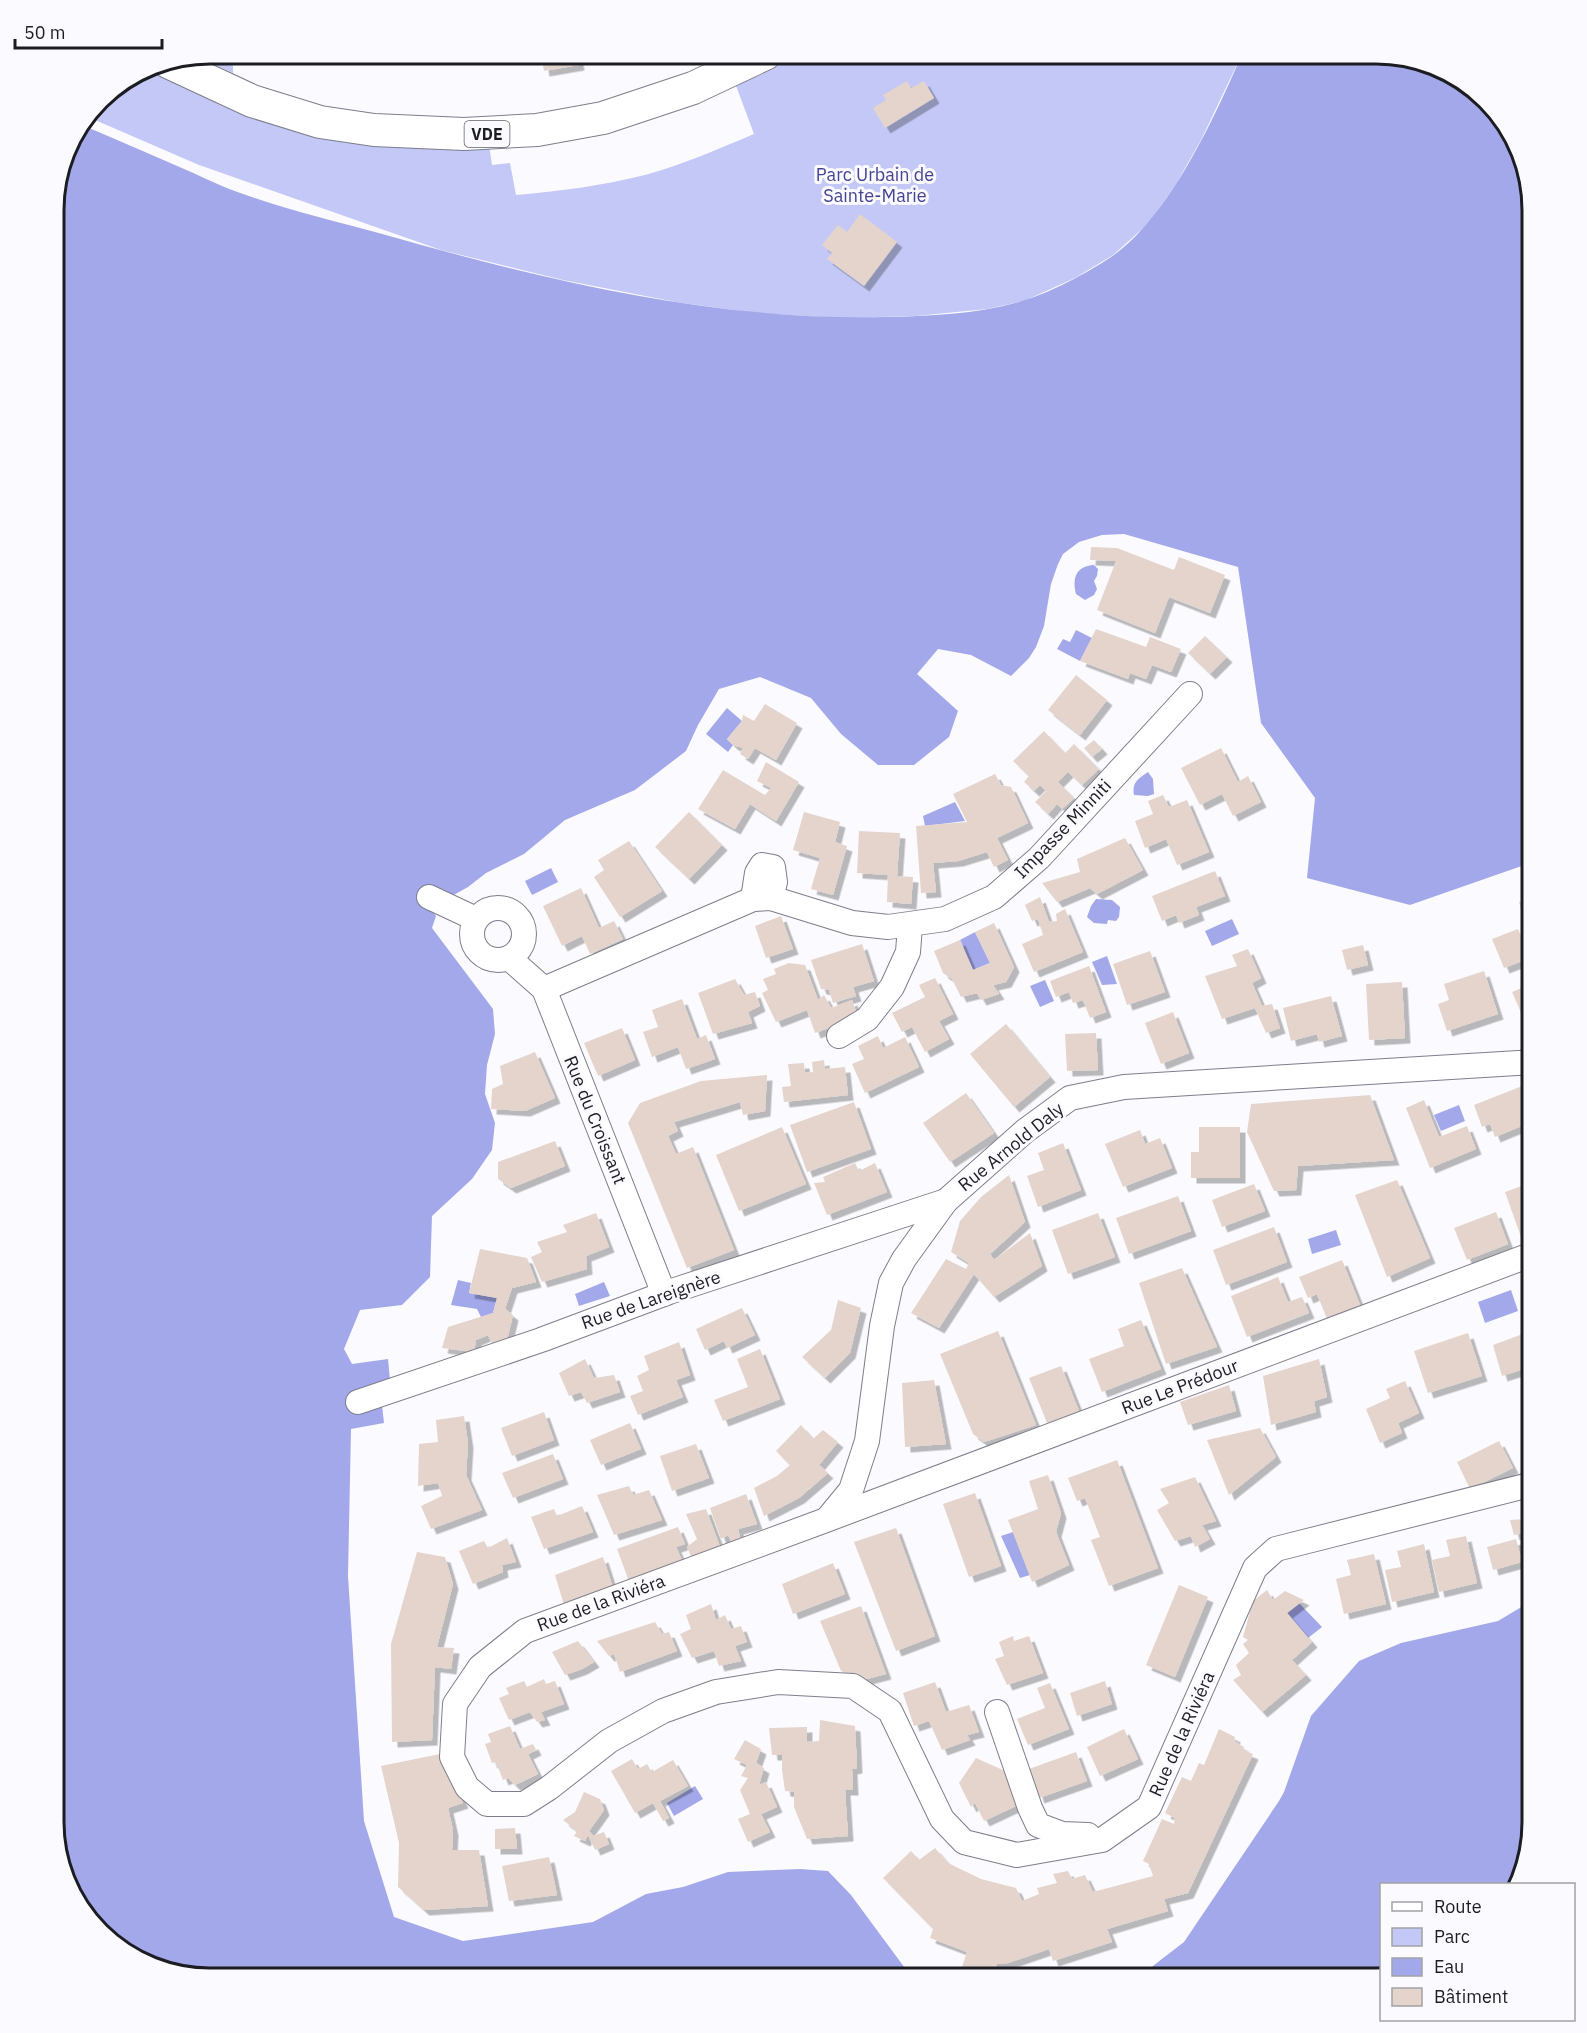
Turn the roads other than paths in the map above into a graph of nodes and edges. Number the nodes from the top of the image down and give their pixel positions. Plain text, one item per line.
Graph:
1 (717, 64) edge
2 (743, 64) edge
3 (181, 68) edge
4 (204, 78) junction
5 (537, 111) junction
6 (464, 134) junction
7 (1190, 694) dead end
8 (429, 897) dead end
9 (476, 919) junction
10 (910, 926) junction
11 (509, 958) junction
12 (544, 989) junction
13 (839, 1036) dead end
14 (1522, 1063) edge
15 (946, 1201) junction
16 (1522, 1258) edge
17 (664, 1294) junction
18 (357, 1402) dead end
19 (1522, 1487) edge
20 (826, 1520) junction
21 (997, 1712) dead end
22 (1109, 1835) junction

1 - 5 main road, VDE
2 - 6 main road, VDE
3 - 4 main road, VDE
4 - 5 main road, VDE
4 - 6 main road, VDE
5 - 6 street
7 - 10 street, Impasse Minniti
8 - 9 street
9 - 11 street
9 - 11 street
10 - 12 street, Impasse Minniti
10 - 13 street
11 - 12 street, Rue du Croissant
12 - 17 street, Rue du Croissant
14 - 15 street, Rue Arnold Daly
15 - 17 street, Rue de Lareignère
15 - 20 street, Rue Arnold Daly
16 - 20 street, Rue Le Prédour
17 - 18 street, Rue de Lareignère
19 - 22 street, Rue de la Riviéra
20 - 22 street, Rue de la Riviéra
21 - 22 street

